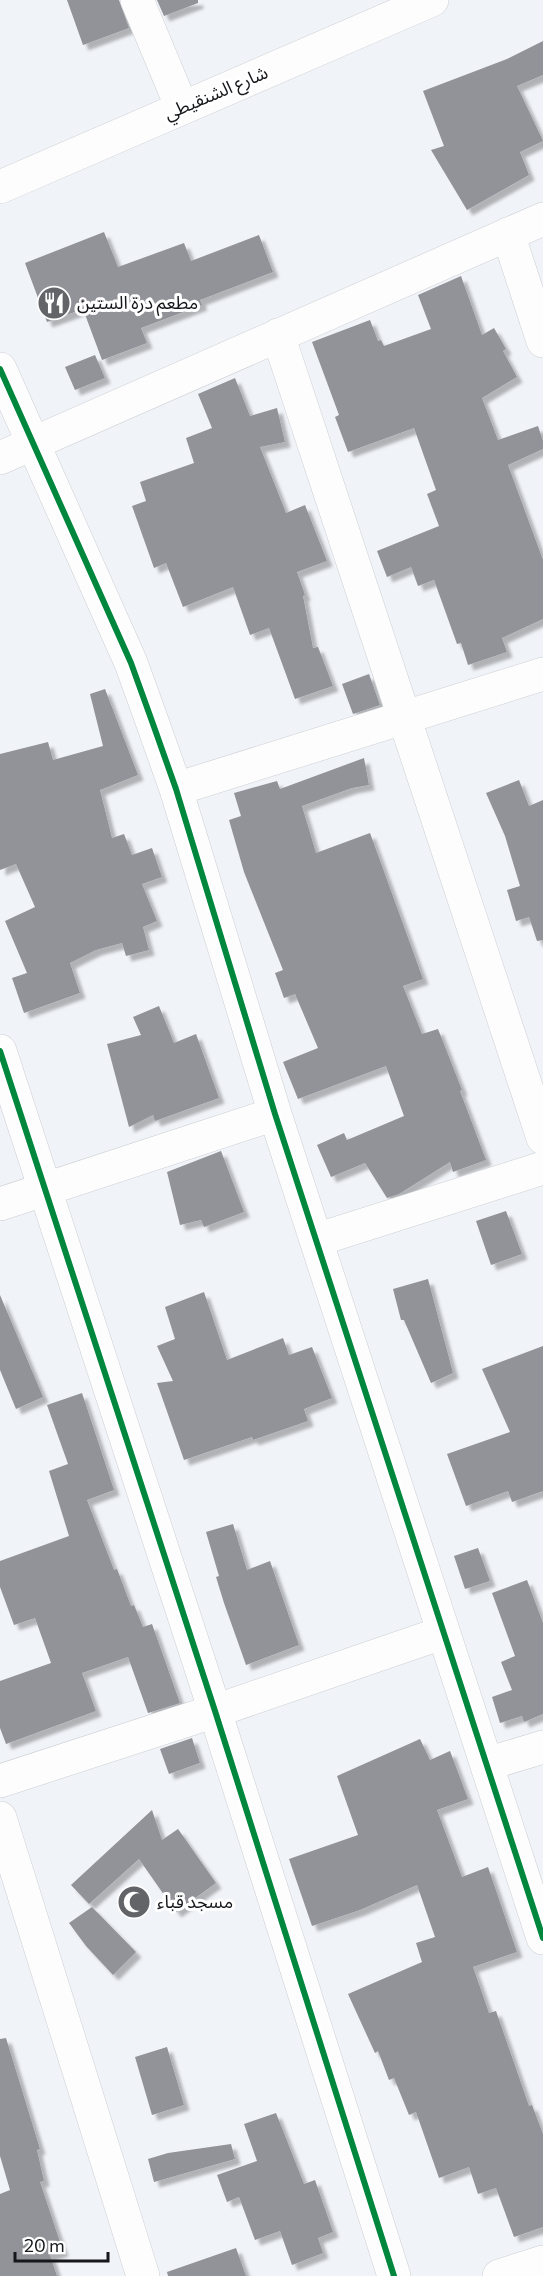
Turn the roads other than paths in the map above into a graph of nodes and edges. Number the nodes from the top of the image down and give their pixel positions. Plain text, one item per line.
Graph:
1 (138, 0) edge
2 (432, 0) edge
3 (182, 108) junction
4 (0, 187) edge
5 (543, 219) edge
6 (508, 234) junction
7 (278, 335) junction
8 (543, 341) edge
9 (0, 369) edge
10 (33, 443) junction
11 (0, 458) edge
12 (543, 674) edge
13 (403, 719) junction
14 (176, 789) junction
15 (0, 1051) edge
16 (275, 1114) junction
17 (543, 1138) edge
18 (543, 1168) edge
19 (44, 1190) junction
20 (0, 1204) edge
21 (316, 1240) junction
22 (442, 1633) junction
23 (216, 1711) junction
24 (543, 1747) edge
25 (487, 1764) junction
26 (0, 1781) edge
27 (0, 1818) edge
28 (543, 1938) edge
29 (543, 2262) edge
30 (142, 2276) edge
31 (394, 2276) edge
32 (500, 2276) edge

1 - 3 street
2 - 3 street, شارع الشنقيطي
3 - 4 street, شارع الشنقيطي
5 - 6 street
6 - 7 street
6 - 8 street
7 - 10 street
7 - 13 street
9 - 10 street
10 - 11 street
10 - 14 street
12 - 13 street
13 - 14 street
13 - 17 street
14 - 16 street
15 - 19 street
16 - 19 street
16 - 21 street
18 - 21 street
19 - 20 street
19 - 23 street
21 - 22 street
22 - 23 street
22 - 25 street
23 - 26 street
23 - 31 street
24 - 25 street
25 - 28 street
27 - 30 street
29 - 32 street

